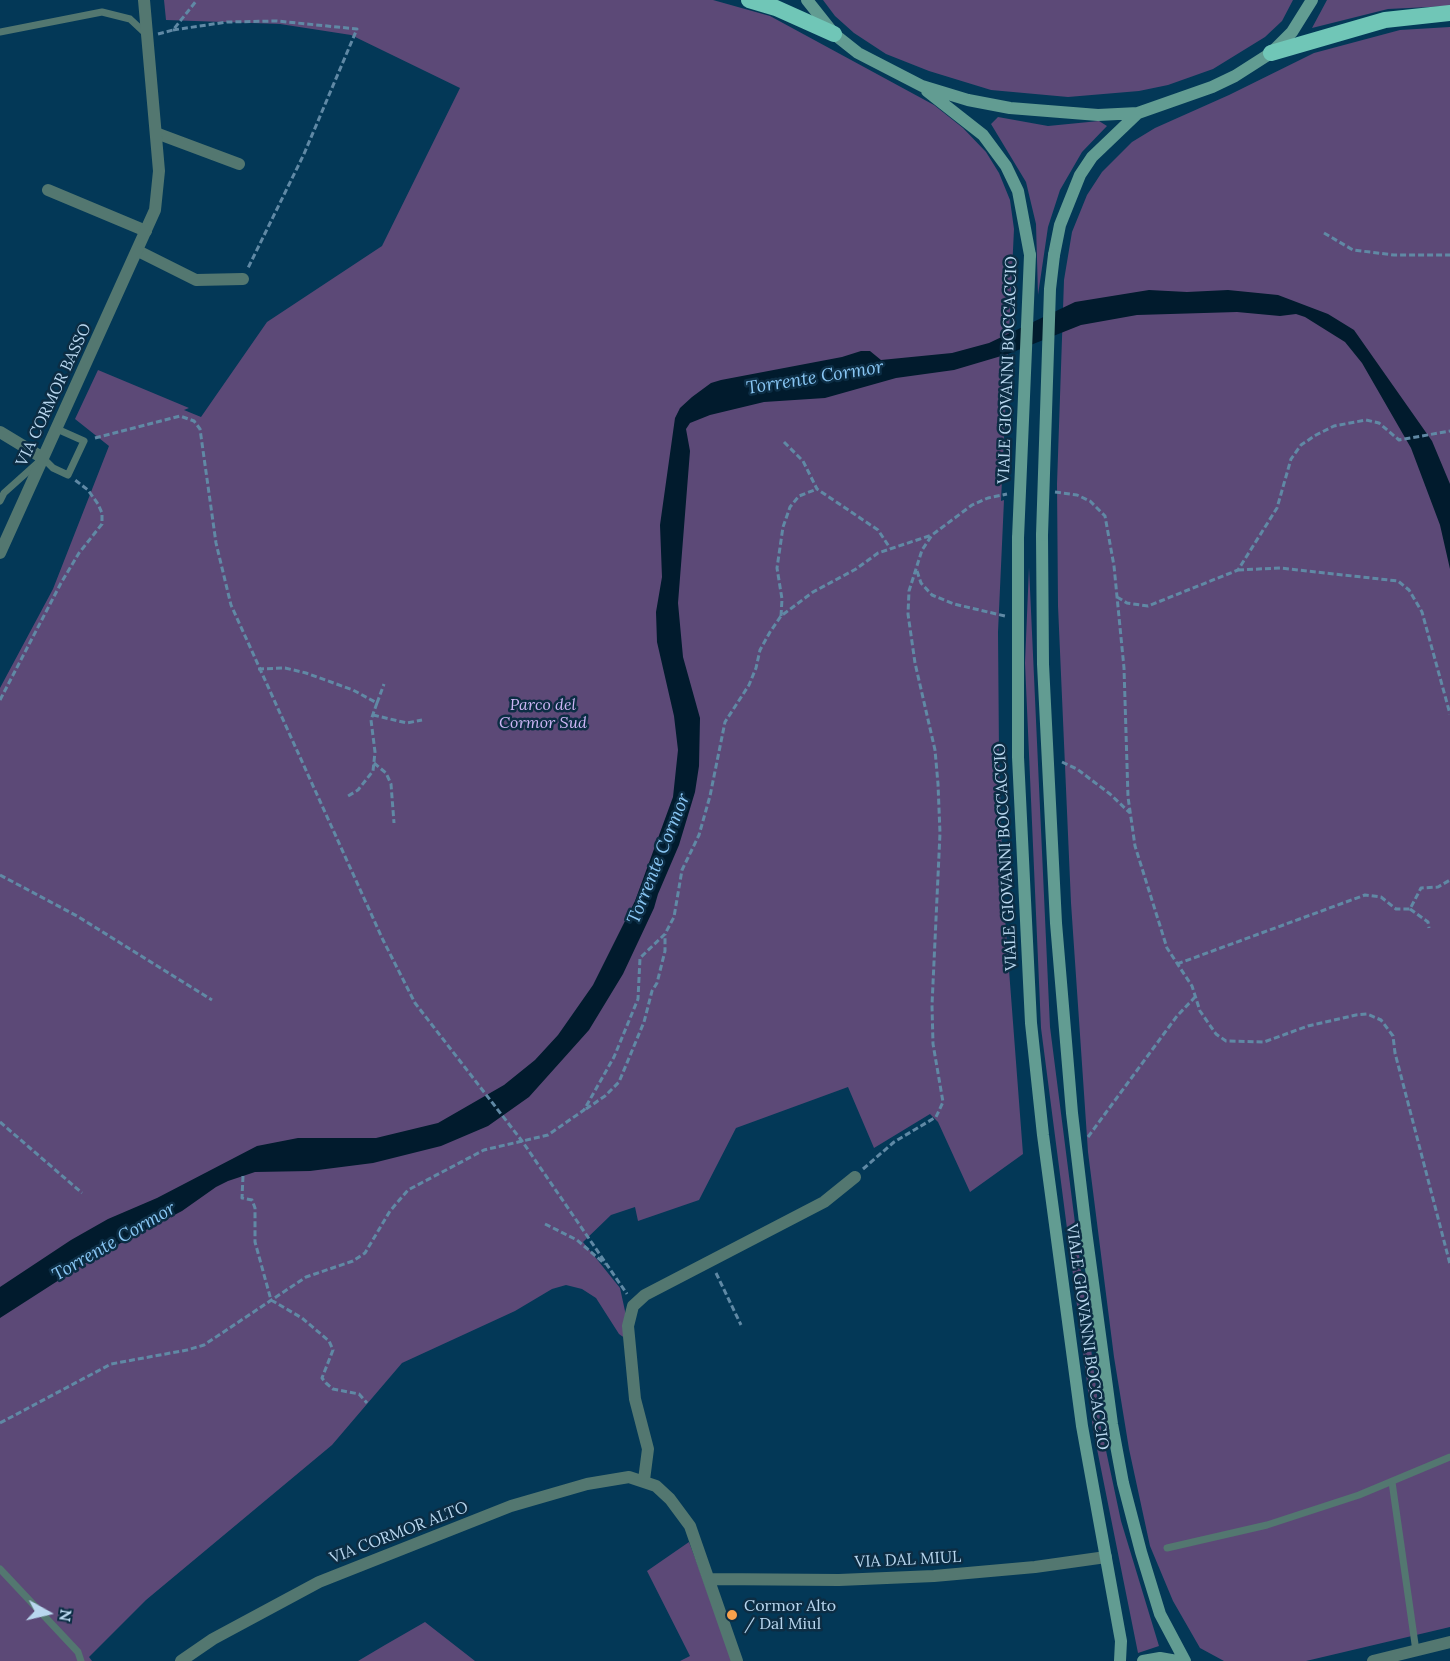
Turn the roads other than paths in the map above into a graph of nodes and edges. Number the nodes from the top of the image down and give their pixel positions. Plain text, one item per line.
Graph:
1 (144, 0) edge
2 (749, 0) edge
3 (807, 0) edge
4 (1312, 0) edge
5 (1450, 13) edge
6 (0, 32) edge
7 (834, 34) junction
8 (148, 38) junction
9 (1271, 53) junction
10 (922, 86) junction
11 (1138, 113) junction
12 (156, 133) junction
13 (239, 164) dead end
14 (48, 190) dead end
15 (146, 231) junction
16 (138, 251) junction
17 (243, 279) road end
18 (57, 429) junction
19 (0, 432) edge
20 (43, 458) junction
21 (0, 501) edge
22 (0, 553) edge
23 (855, 1177) road end
24 (1450, 1457) edge
25 (644, 1480) junction
26 (1392, 1482) junction
27 (1167, 1548) dead end
28 (1106, 1557) junction
29 (0, 1569) edge
30 (710, 1579) junction
31 (1450, 1642) edge
32 (1416, 1651) junction
33 (81, 1661) edge
34 (182, 1661) edge
35 (737, 1661) edge
36 (1120, 1661) edge
37 (1143, 1661) edge
38 (1177, 1661) edge
39 (1185, 1661) edge
40 (1373, 1661) edge

1 - 8 street, VIA CORMOR BASSO
2 - 7 highway
3 - 7 main road
4 - 9 main road
5 - 9 highway
6 - 8 lane
7 - 10 main road
8 - 12 street, VIA CORMOR BASSO
9 - 11 main road
10 - 11 main road
10 - 28 main road, VIALE GIOVANNI BOCCACCIO, bridge
11 - 39 main road, VIALE GIOVANNI BOCCACCIO, bridge
12 - 13 street
12 - 15 street, VIA CORMOR BASSO
14 - 15 street
15 - 16 street, VIA CORMOR BASSO
16 - 17 street
16 - 18 street, VIA CORMOR BASSO
18 - 20 street, VIA CORMOR BASSO
18 - 20 lane
19 - 20 street
20 - 21 lane
20 - 22 street, VIA CORMOR BASSO
23 - 25 street
24 - 26 lane
25 - 30 street
25 - 34 street, VIA CORMOR ALTO
26 - 27 lane
26 - 32 lane
28 - 30 street, VIA DAL MIUL
28 - 36 main road, VIALE GIOVANNI BOCCACCIO
29 - 33 lane
30 - 35 street
31 - 32 street
32 - 40 street
37 - 38 main road

